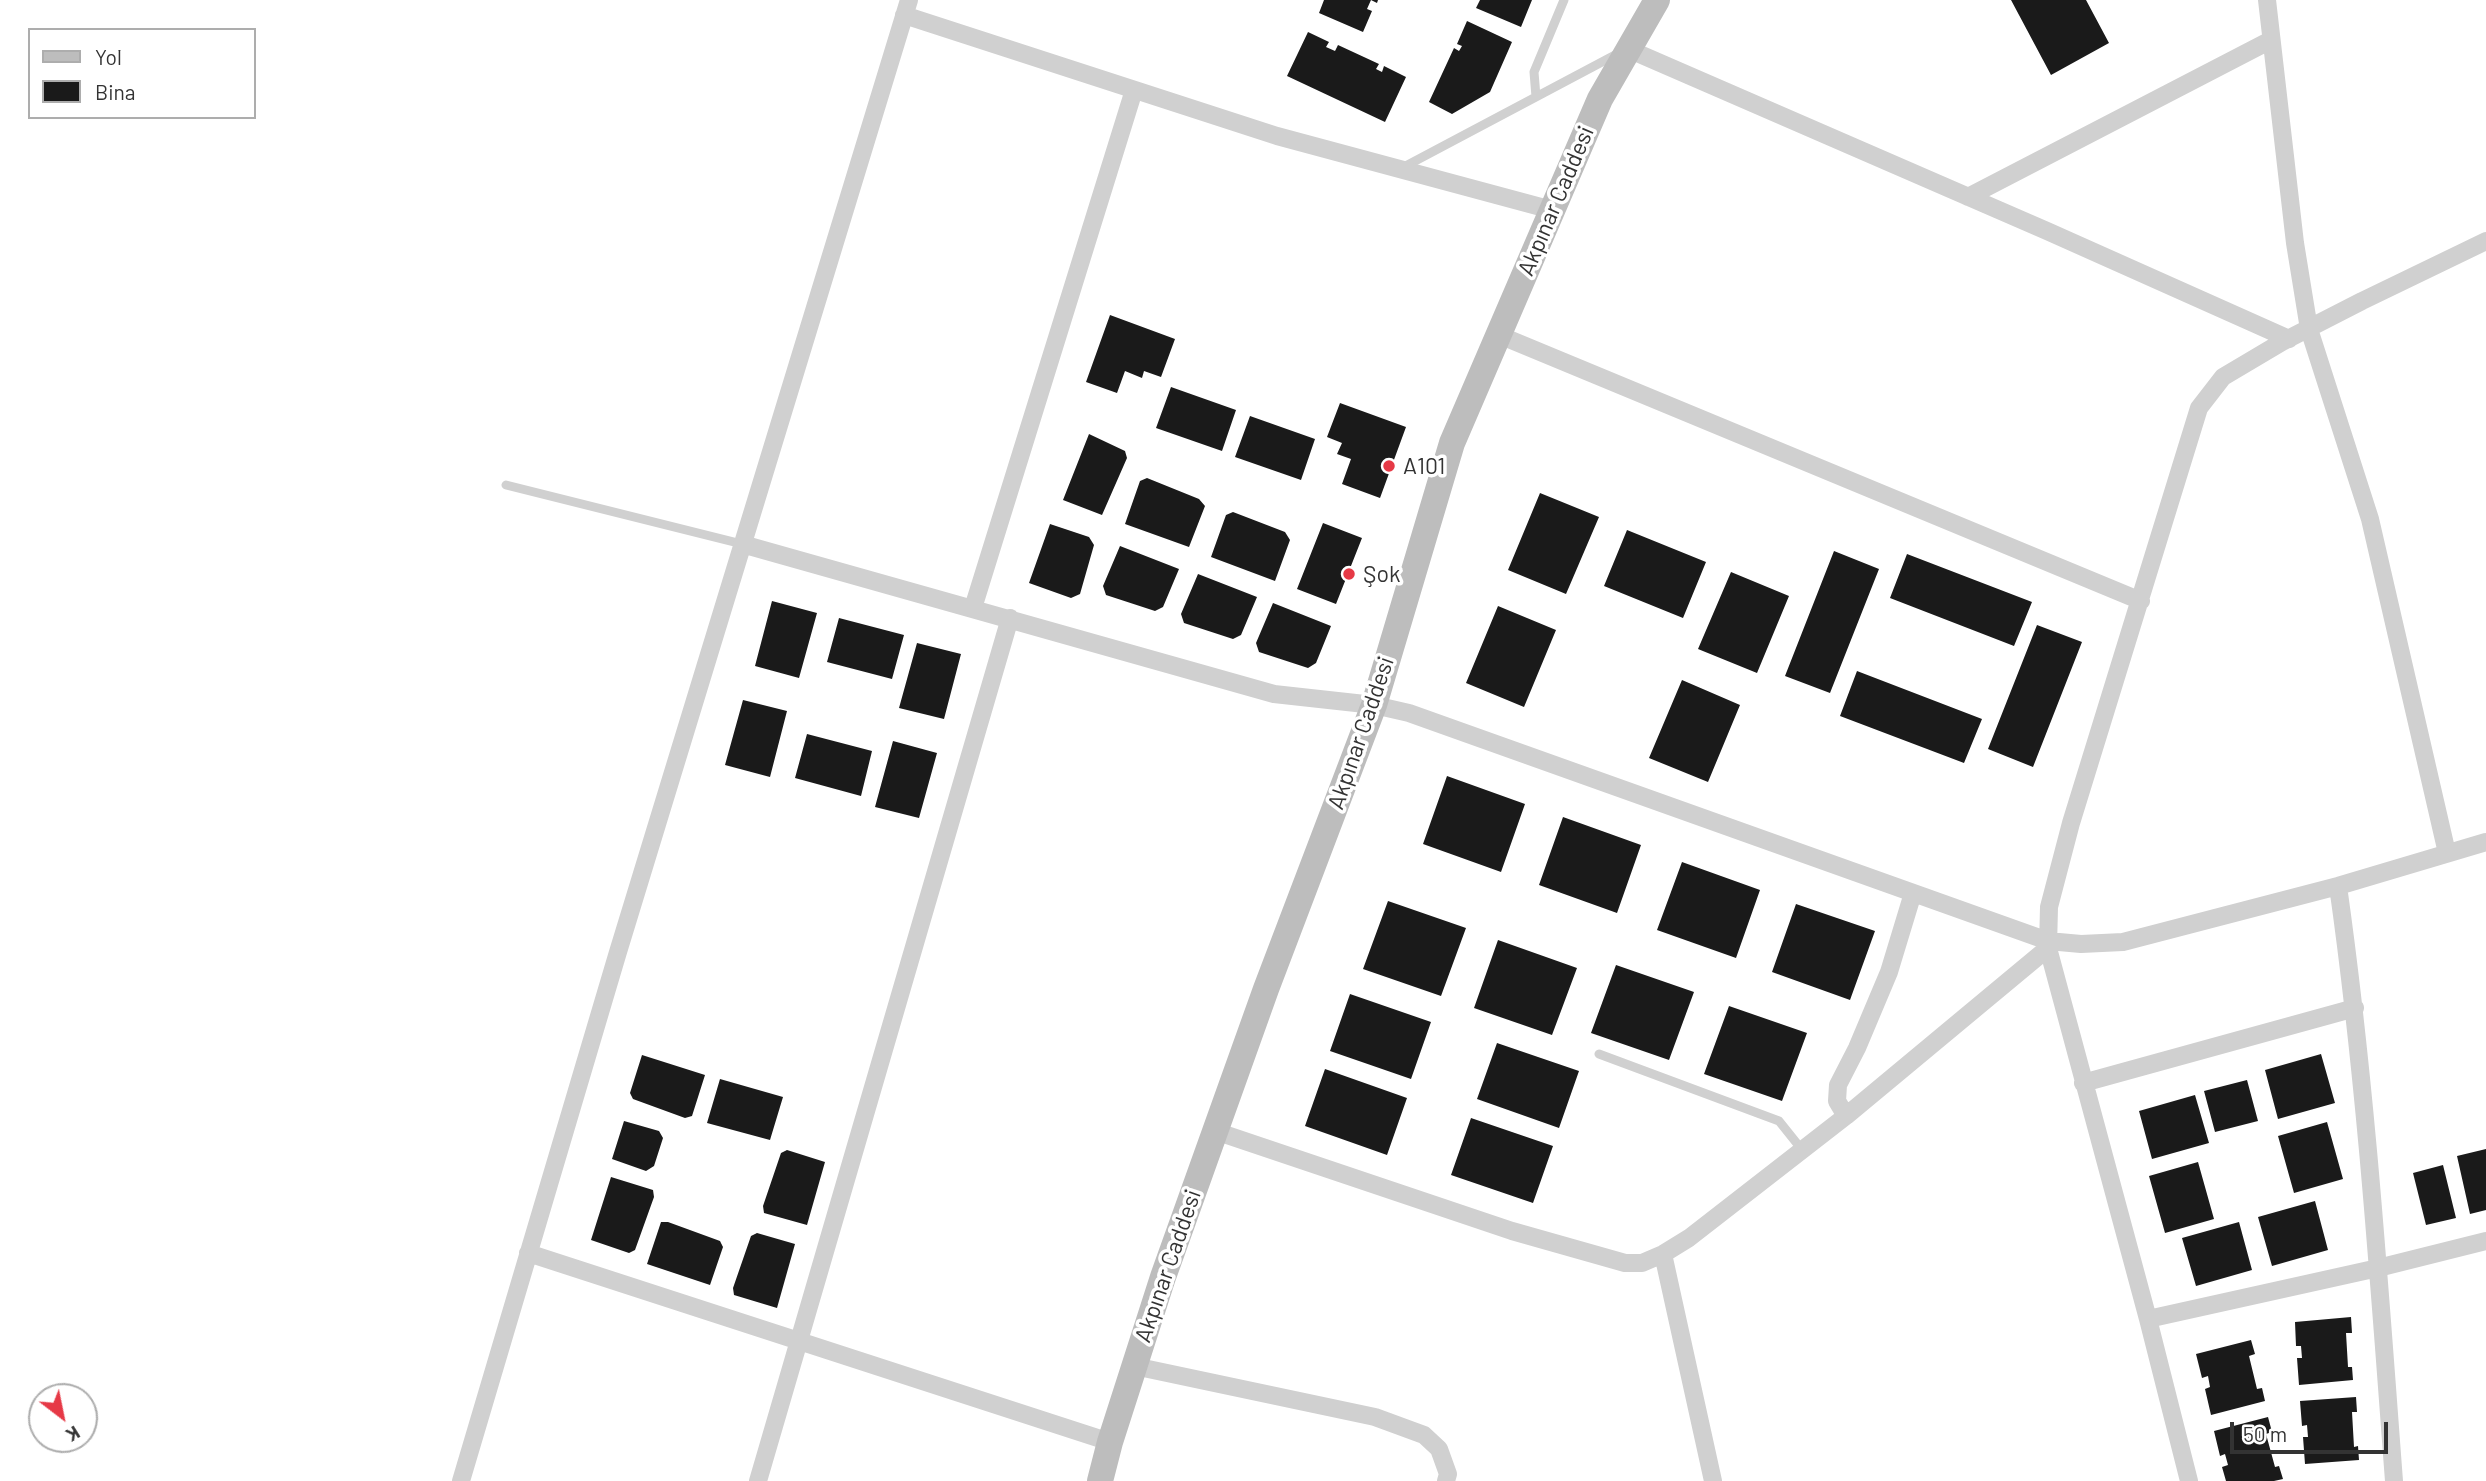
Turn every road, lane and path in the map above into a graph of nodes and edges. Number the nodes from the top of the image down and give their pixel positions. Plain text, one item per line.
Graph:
1 (1564, 0) edge
2 (1657, 0) edge
3 (2267, 0) edge
4 (907, 8) edge
5 (2271, 40) junction
6 (1628, 48) junction
7 (1134, 90) junction
8 (1536, 97) junction
9 (1399, 169) junction
10 (1968, 197) junction
11 (1552, 210) junction
12 (2486, 241) edge
13 (2309, 329) junction
14 (1499, 335) junction
15 (2288, 339) junction
16 (506, 485) dead end
17 (742, 544) junction
18 (2141, 600) junction
19 (973, 608) junction
20 (1010, 618) junction
21 (1374, 705) junction
22 (2486, 842) edge
23 (2447, 853) junction
24 (2338, 886) junction
25 (1913, 893) junction
26 (2048, 944) junction
27 (2355, 1008) junction
28 (1599, 1054) dead end
29 (2083, 1083) junction
30 (1846, 1116) junction
31 (1215, 1131) junction
32 (1803, 1152) junction
33 (2486, 1241) edge
34 (528, 1253) junction
35 (1663, 1254) junction
36 (2378, 1268) junction
37 (2148, 1319) junction
38 (800, 1342) junction
39 (1133, 1366) junction
40 (1110, 1442) junction
41 (461, 1481) edge
42 (758, 1481) edge
43 (1100, 1481) edge
44 (1446, 1481) edge
45 (1713, 1481) edge
46 (2189, 1481) edge
47 (2394, 1481) edge

1 - 8 lane
2 - 6 street, Akpınar Caddesi
3 - 5 street
4 - 7 street
4 - 17 street
5 - 10 street
5 - 13 street
6 - 8 lane
6 - 10 street
6 - 11 street, Akpınar Caddesi
7 - 9 street
7 - 19 street
8 - 9 lane
9 - 11 street
10 - 15 street
11 - 14 street, Akpınar Caddesi
12 - 13 street
13 - 15 street
13 - 23 street
14 - 18 street
14 - 21 street, Akpınar Caddesi
15 - 18 street
16 - 17 lane
17 - 19 street
17 - 34 street
18 - 26 street
19 - 20 street
20 - 21 street
20 - 38 street
21 - 25 street
21 - 31 street, Akpınar Caddesi
22 - 23 street
23 - 24 street
24 - 26 street
24 - 27 street
25 - 26 street
25 - 30 street
26 - 29 street
26 - 30 street
27 - 29 street
27 - 36 street
28 - 32 lane
29 - 37 street
30 - 32 street
31 - 35 street
31 - 39 street, Akpınar Caddesi
32 - 35 street
33 - 36 street
34 - 38 street
34 - 41 street
35 - 45 street
36 - 37 street
36 - 47 street
37 - 46 street
38 - 40 street
38 - 42 street
39 - 40 street, Akpınar Caddesi
39 - 44 street
40 - 43 street, Akpınar Caddesi

